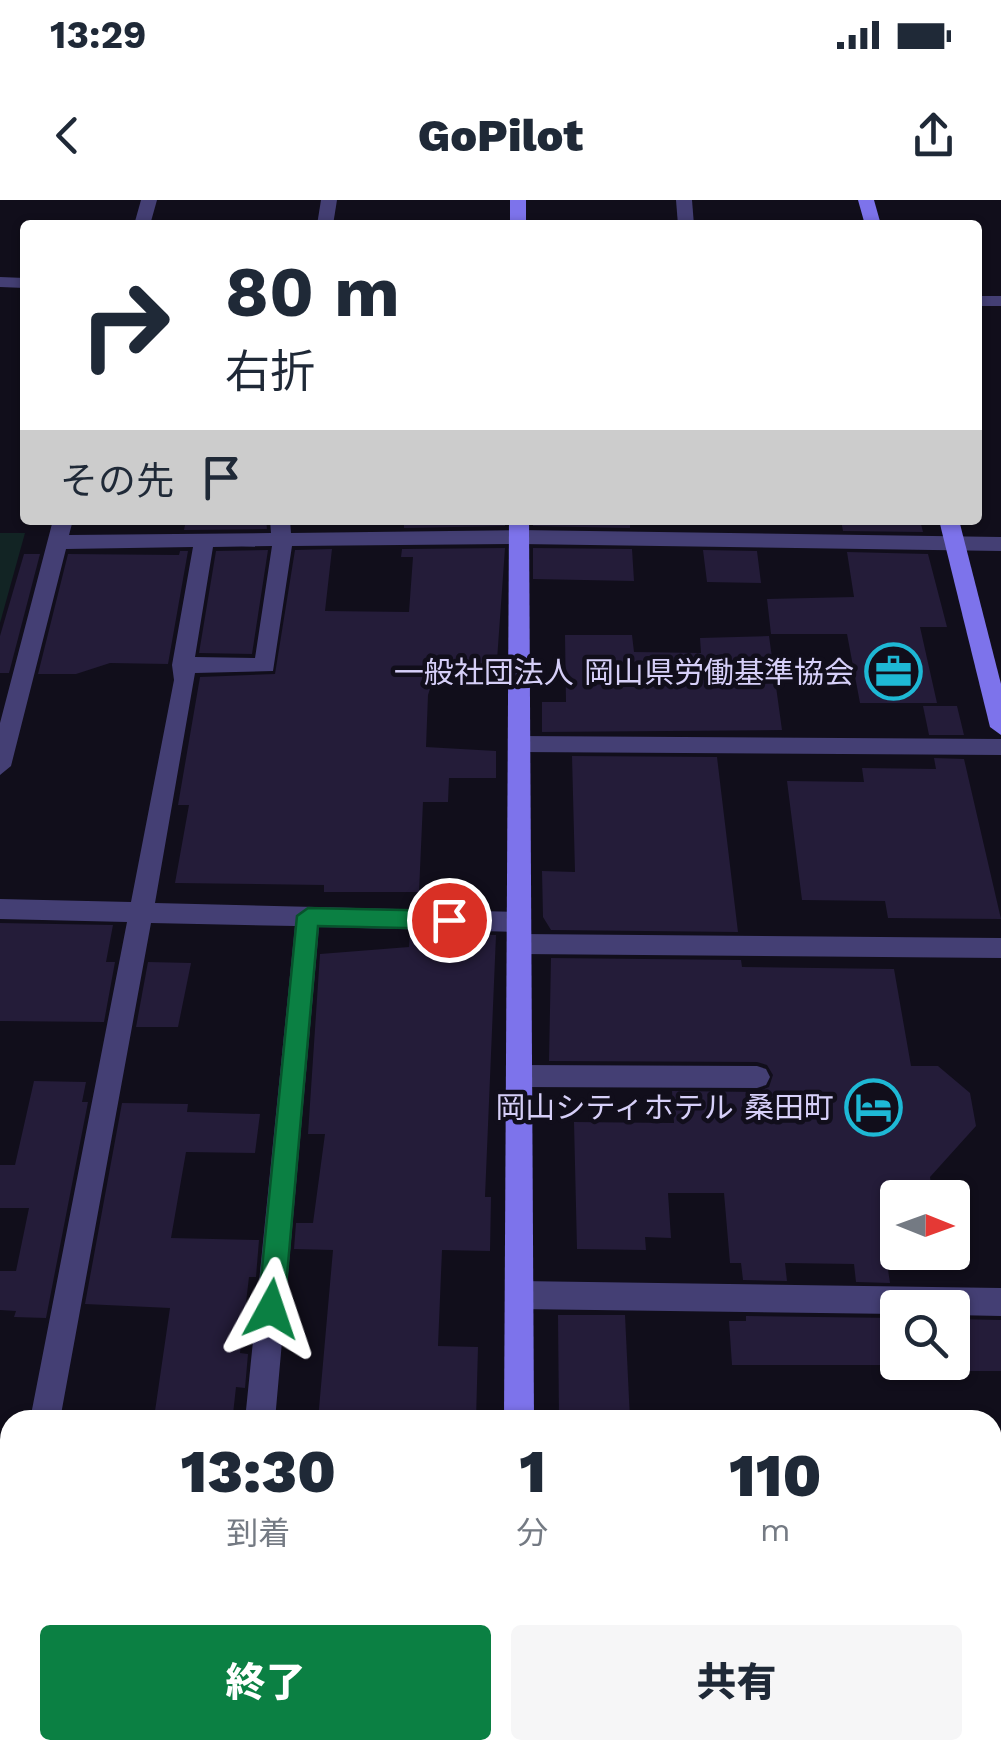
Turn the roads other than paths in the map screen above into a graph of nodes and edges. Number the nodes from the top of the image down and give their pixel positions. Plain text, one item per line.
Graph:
1 (949, 525) edge
2 (520, 528) edge
3 (280, 530) edge
4 (60, 531) edge
5 (204, 542) junction
6 (954, 543) junction
7 (1001, 544) edge
8 (183, 665) junction
9 (1001, 727) edge
10 (520, 744) junction
11 (1001, 747) edge
12 (0, 766) edge
13 (0, 909) edge
14 (141, 912) junction
15 (308, 916) junction
16 (519, 933) junction
17 (1001, 948) edge
18 (520, 1076) junction
19 (756, 1078) dead end
20 (519, 1295) junction
21 (1001, 1302) edge
22 (48, 1410) edge
23 (261, 1410) edge
24 (519, 1410) edge

1 - 6 street
2 - 3 street
2 - 6 street
2 - 10 street
3 - 5 street
3 - 8 street
4 - 5 street
4 - 12 street
5 - 8 street
6 - 7 street
6 - 9 street
8 - 14 street
10 - 11 street
10 - 16 street
13 - 14 street
14 - 15 street
14 - 22 street
15 - 16 street
15 - 23 street
16 - 17 street
16 - 18 street
18 - 19 street
18 - 20 street
20 - 21 street
20 - 24 street

